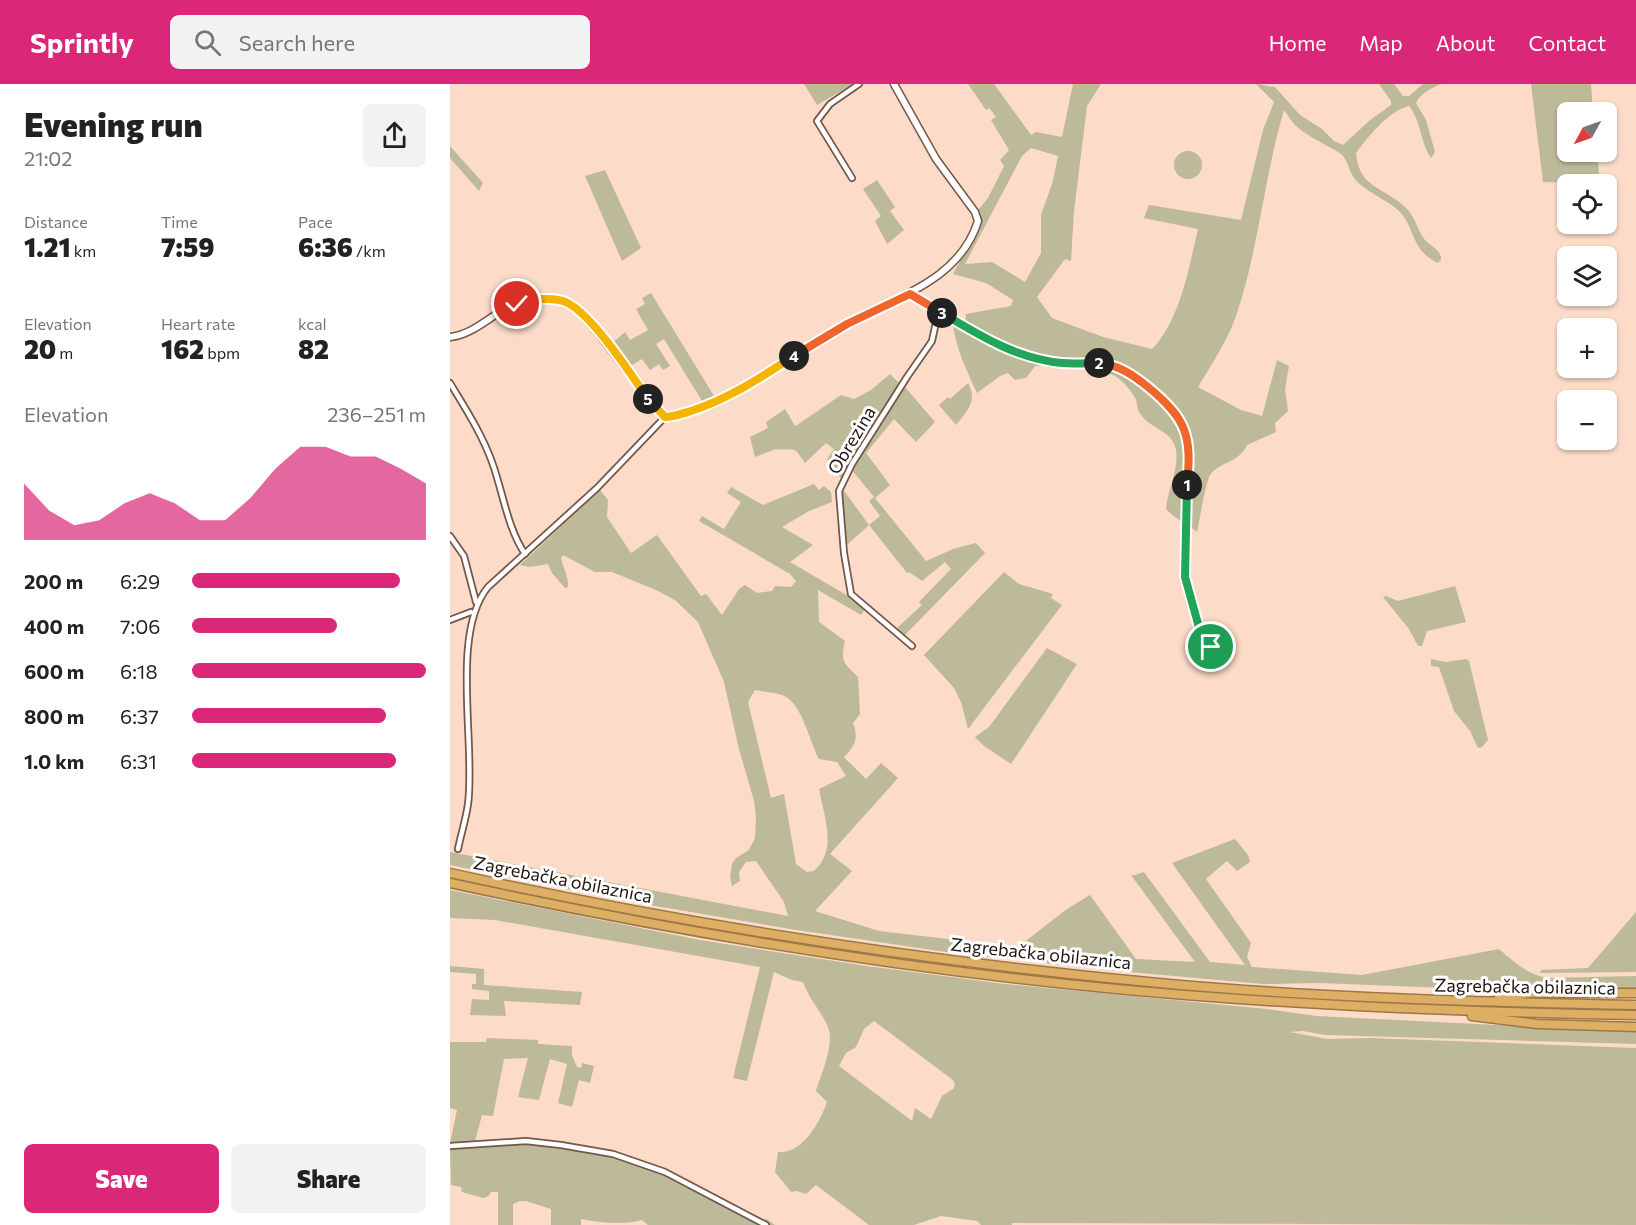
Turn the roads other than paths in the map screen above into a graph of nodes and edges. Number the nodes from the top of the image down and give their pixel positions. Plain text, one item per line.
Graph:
1 (859, 84) edge
2 (894, 84) edge
3 (852, 178) dead end
4 (910, 294) junction
5 (929, 306) junction
6 (450, 337) edge
7 (450, 383) edge
8 (665, 417) junction
9 (450, 536) edge
10 (525, 554) junction
11 (476, 602) junction
12 (471, 612) junction
13 (450, 620) edge
14 (912, 646) dead end
15 (1229, 652) dead end
16 (458, 849) dead end
17 (450, 873) edge
18 (450, 883) edge
19 (1636, 993) edge
20 (1488, 1002) junction
21 (1636, 1005) edge
22 (1467, 1012) junction
23 (1636, 1015) edge
24 (1636, 1027) edge
25 (450, 1146) edge
26 (766, 1225) edge

1 - 3 street
2 - 4 street
4 - 5 street
4 - 8 street
5 - 14 street, Obrezina
5 - 15 street
6 - 8 street
7 - 10 street
8 - 10 street
9 - 11 street
10 - 11 street
11 - 12 street
12 - 13 street
12 - 16 street
17 - 20 highway, Zagrebačka obilaznica
18 - 22 highway, Zagrebačka obilaznica
19 - 20 highway
20 - 21 highway, Zagrebačka obilaznica
22 - 23 highway, Zagrebačka obilaznica
22 - 24 highway
25 - 26 street

